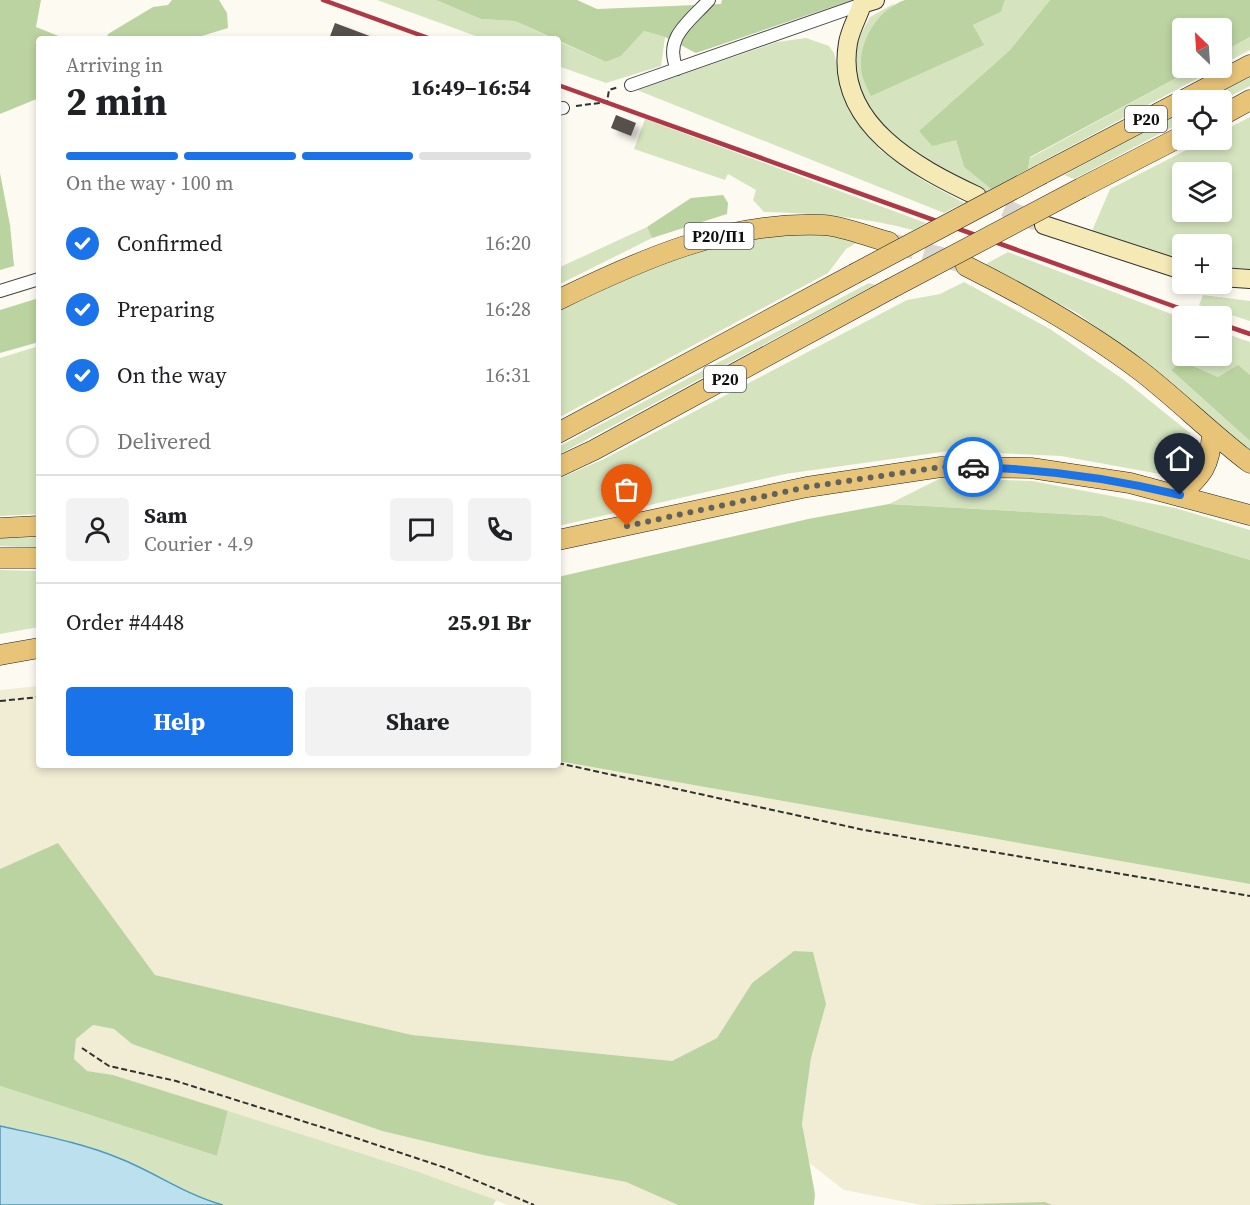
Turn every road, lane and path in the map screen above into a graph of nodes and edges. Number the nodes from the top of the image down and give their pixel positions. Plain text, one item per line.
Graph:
1 (709, 0) edge
2 (869, 2) edge
3 (1250, 65) edge
4 (676, 69) junction
5 (631, 85) joint
6 (1250, 100) edge
7 (561, 108) edge
8 (1232, 110) edge
9 (1172, 141) edge
10 (977, 196) tunnel mouth
11 (1044, 225) tunnel mouth
12 (889, 242) tunnel mouth
13 (966, 266) tunnel mouth
14 (1172, 267) edge
15 (1232, 278) edge
16 (1250, 279) edge
17 (36, 280) edge
18 (0, 291) edge
19 (561, 299) edge
20 (561, 431) edge
21 (1212, 434) junction
22 (1250, 463) edge
23 (561, 465) edge
24 (1180, 495) junction
25 (1250, 515) edge
26 (36, 526) edge
27 (0, 528) edge
28 (561, 539) edge
29 (0, 558) edge
30 (36, 558) edge
31 (36, 649) edge
32 (0, 655) edge
33 (36, 697) edge
34 (0, 701) edge
35 (561, 764) edge
36 (1250, 896) edge
37 (82, 1048) dead end
38 (534, 1205) edge

1 - 4 street
2 - 4 street
2 - 10 street
3 - 20 main road, Р20, bridge
4 - 5 street
5 - 7 path
6 - 8 main road
9 - 23 main road, Р20, bridge
11 - 14 street
12 - 19 main road, Р20/П1
13 - 21 main road
15 - 16 street
17 - 18 street
21 - 22 main road
21 - 24 main road
24 - 25 main road
24 - 28 main road
26 - 27 main road
29 - 30 main road
31 - 32 main road
33 - 34 path
35 - 36 path
37 - 38 path

